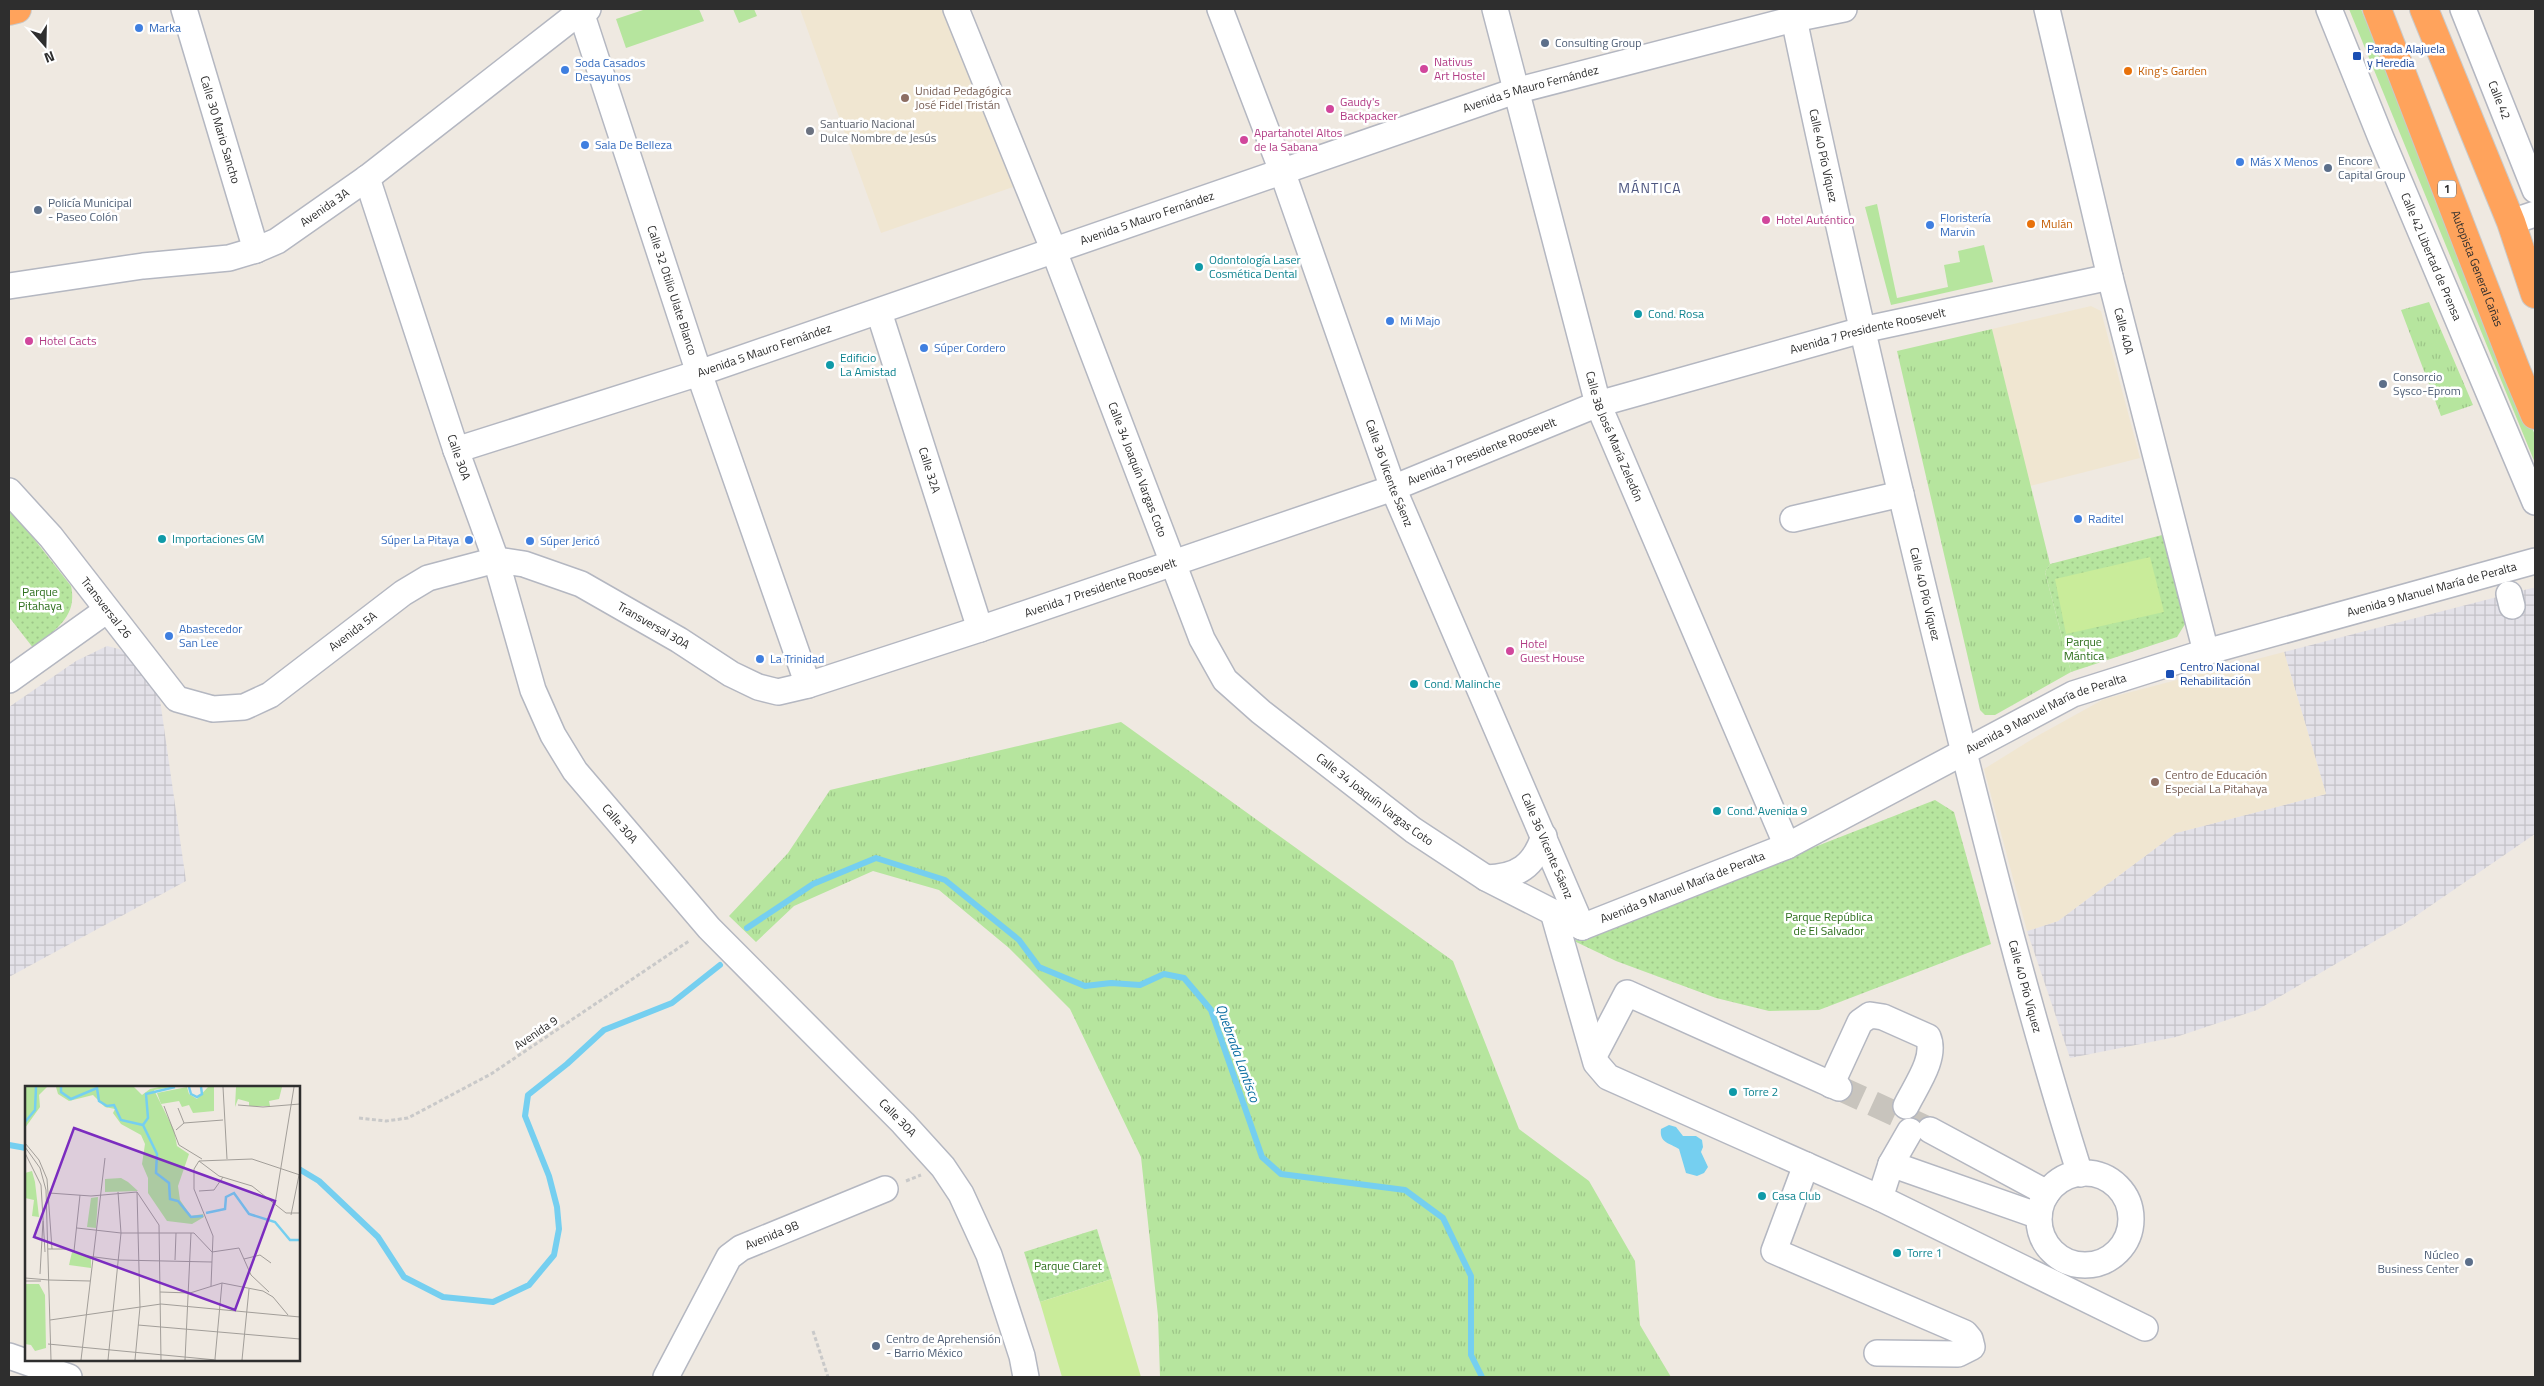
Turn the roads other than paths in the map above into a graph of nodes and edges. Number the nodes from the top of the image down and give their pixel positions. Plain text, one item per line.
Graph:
1 (17, 9) edge
2 (184, 9) edge
3 (956, 9) edge
4 (1220, 9) edge
5 (1495, 9) edge
6 (1844, 9) edge
7 (2047, 9) edge
8 (2329, 9) edge
9 (2377, 9) edge
10 (2424, 9) edge
11 (2463, 9) edge
12 (583, 10) edge
13 (9, 11) edge
14 (1794, 14) edge
15 (1515, 91) junction
16 (1282, 171) junction
17 (367, 178) junction
18 (2535, 190) edge
19 (2523, 218) edge
20 (256, 250) junction
21 (1054, 251) junction
22 (2110, 277) junction
23 (9, 286) edge
24 (2535, 294) edge
25 (879, 312) junction
26 (1862, 330) junction
27 (699, 373) junction
28 (1598, 404) junction
29 (2535, 415) edge
30 (456, 450) junction
31 (1393, 488) junction
32 (9, 491) edge
33 (1901, 494) junction
34 (2535, 502) edge
35 (1793, 519) dead end
36 (496, 560) junction
37 (2535, 561) edge
38 (1174, 563) junction
39 (107, 610) junction
40 (980, 629) junction
41 (2206, 652) junction
42 (9, 680) edge
43 (808, 685) junction
44 (213, 710) joint
45 (1964, 754) junction
46 (1544, 836) junction
47 (1787, 846) junction
48 (1486, 878) junction
49 (1553, 912) junction
50 (1582, 927) junction
51 (1595, 1054) junction
52 (1906, 1106) dead end
53 (1892, 1164) junction
54 (1806, 1165) junction
55 (2080, 1174) junction
56 (886, 1189) road end
57 (1880, 1198) junction
58 (2043, 1205) junction
59 (2145, 1328) dead end
60 (1877, 1353) dead end
61 (9, 1356) edge
62 (69, 1377) edge
63 (666, 1377) edge
64 (1026, 1377) edge

1 - 13 highway
2 - 20 street, Calle 30 Mario Sancho
3 - 21 street, Calle 34 Joaquín Vargas Coto
4 - 16 street, Calle 36 Vicente Sáenz
5 - 15 street, Calle 38 José María Zeledón
6 - 14 street, Avenida 5 Mauro Fernández
7 - 22 street, Calle 40A
8 - 34 street, Calle 42 Libertad de Prensa
9 - 29 highway, Autopista General Cañas / 1
10 - 19 highway
11 - 18 street, Calle 42
12 - 17 street, Avenida 3A
12 - 27 street, Calle 32 Otilio Ulate Blanco
14 - 15 street, Avenida 5 Mauro Fernández
14 - 26 street, Calle 40 Pío Víquez
15 - 16 street, Avenida 5 Mauro Fernández
15 - 28 street, Calle 38 José María Zeledón
16 - 21 street, Avenida 5 Mauro Fernández
16 - 31 street, Calle 36 Vicente Sáenz
17 - 20 street, Avenida 3A
17 - 30 street, Calle 30A
19 - 24 highway
20 - 23 street, Avenida 3A
21 - 25 street, Avenida 5 Mauro Fernández
21 - 38 street, Calle 34 Joaquín Vargas Coto
22 - 26 street, Avenida 7 Presidente Roosevelt
22 - 41 street, Calle 40A
25 - 27 street, Avenida 5 Mauro Fernández
25 - 40 street, Calle 32A
26 - 28 street, Avenida 7 Presidente Roosevelt
26 - 33 street, Calle 40 Pío Víquez
27 - 30 street, Avenida 5 Mauro Fernández
27 - 43 street, Calle 32 Otilio Ulate Blanco
28 - 31 street, Avenida 7 Presidente Roosevelt
28 - 47 street, Calle 38 José María Zeledón
30 - 36 street, Calle 30A
31 - 38 street, Avenida 7 Presidente Roosevelt
31 - 46 street, Calle 36 Vicente Sáenz
32 - 39 street, Transversal 26
33 - 35 street
33 - 45 street, Calle 40 Pío Víquez
36 - 43 street, Transversal 30A
36 - 44 street, Avenida 5A
36 - 64 street, Calle 30A
37 - 41 street, Avenida 9 Manuel María de Peralta
38 - 40 street, Avenida 7 Presidente Roosevelt
38 - 48 street, Calle 34 Joaquín Vargas Coto
39 - 42 street
39 - 44 street, Transversal 26
40 - 43 street, Avenida 7 Presidente Roosevelt
41 - 45 street, Avenida 9 Manuel María de Peralta
45 - 47 street, Avenida 9 Manuel María de Peralta
45 - 55 street, Calle 40 Pío Víquez
46 - 48 street
46 - 50 street, Calle 36 Vicente Sáenz
47 - 50 street, Avenida 9 Manuel María de Peralta
48 - 49 street, Calle 34 Joaquín Vargas Coto
49 - 50 street, Calle 34 Joaquín Vargas Coto
49 - 51 street
51 - 52 street
51 - 54 street
53 - 57 street
53 - 58 street
53 - 58 street
54 - 57 street
54 - 60 street
55 - 58 street
55 - 58 street
56 - 63 street, Avenida 9B
57 - 59 street
61 - 62 street

